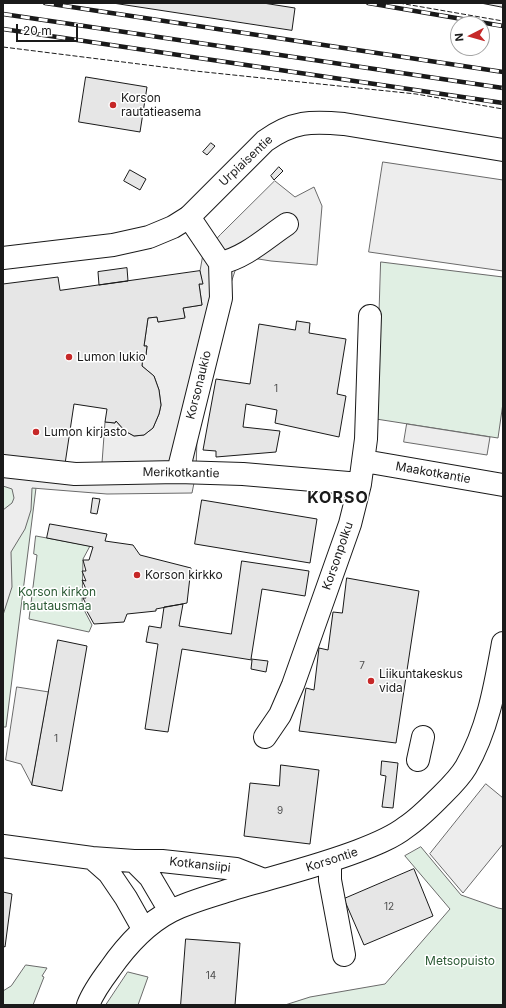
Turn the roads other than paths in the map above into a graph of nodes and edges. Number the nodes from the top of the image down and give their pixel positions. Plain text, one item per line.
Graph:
1 (503, 150) edge
2 (188, 217) junction
3 (287, 224) dead end
4 (3, 258) edge
5 (220, 263) junction
6 (370, 316) dead end
7 (364, 461) junction
8 (3, 466) edge
9 (178, 472) junction
10 (360, 484) junction
11 (503, 485) edge
12 (503, 643) edge
13 (265, 737) dead end
14 (423, 737) dead end
15 (418, 760) dead end
16 (3, 846) edge
17 (92, 858) junction
18 (134, 861) junction
19 (330, 862) junction
20 (264, 880) junction
21 (170, 911) junction
22 (144, 930) junction
23 (344, 955) dead end
24 (88, 1005) edge

1 - 2 main road, Urpiaisentie
2 - 4 main road, Urpiaisentie
2 - 5 main road
3 - 5 main road
5 - 9 main road, Korsonaukio
6 - 7 main road, Korsonpolku
7 - 10 main road, Korsonpolku
7 - 11 main road, Maakotkantie
8 - 9 main road, Merikotkantie
9 - 10 main road, Merikotkantie
10 - 13 main road, Korsonpolku
12 - 19 main road, Korsontie
14 - 15 main road
16 - 17 main road, Kotkansiipi
17 - 18 main road, Kotkansiipi
17 - 22 main road
18 - 20 main road, Kotkansiipi
18 - 21 main road
19 - 20 main road, Korsontie
19 - 23 main road
20 - 21 main road, Korsontie
21 - 22 main road, Korsontie
22 - 24 main road, Korsontie

